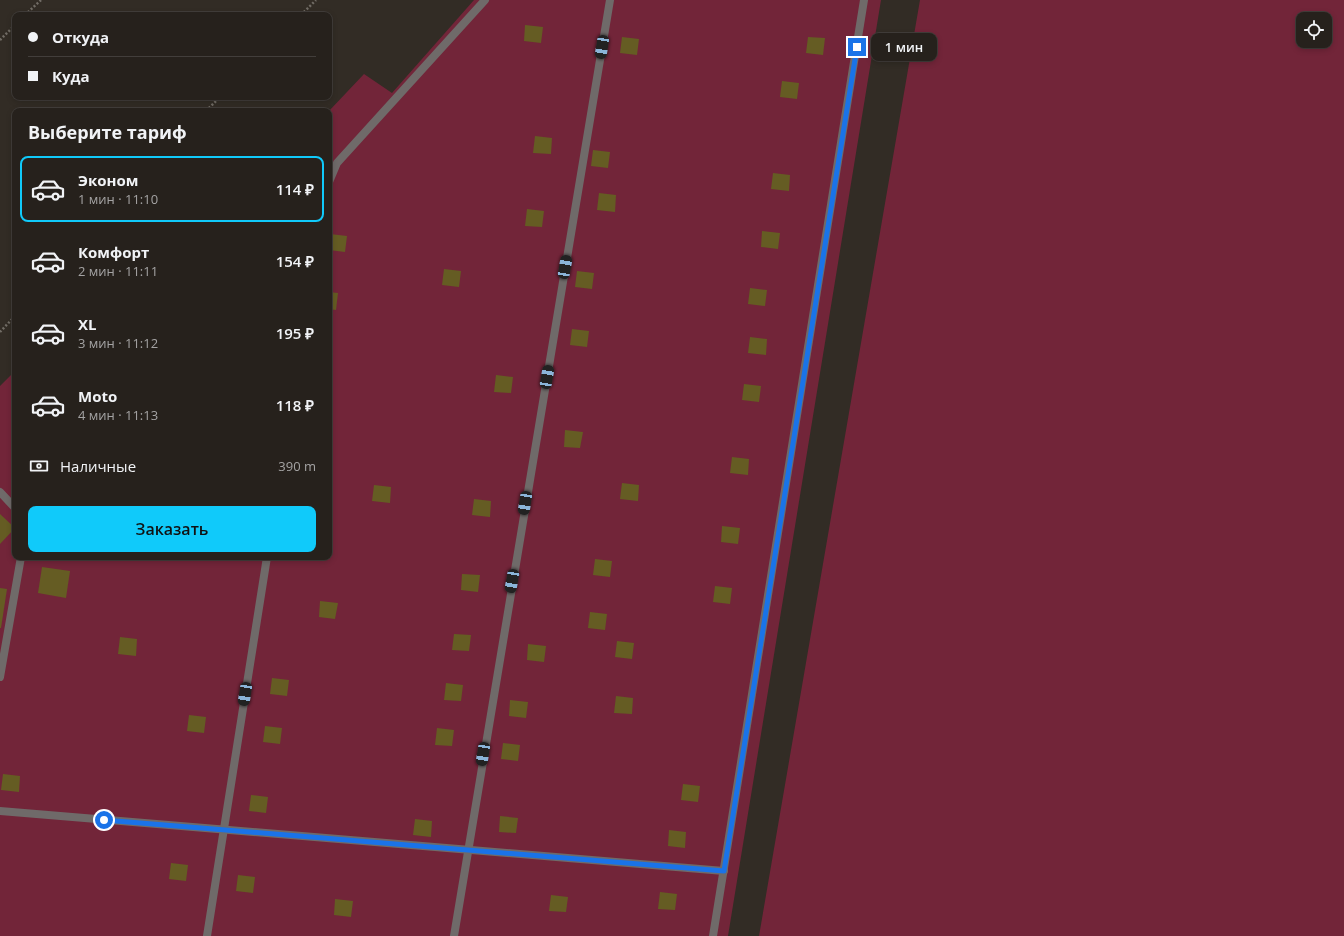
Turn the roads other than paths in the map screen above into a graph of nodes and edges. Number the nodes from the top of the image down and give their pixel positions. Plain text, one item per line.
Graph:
1 (485, 0) edge
2 (610, 0) edge
3 (864, 0) edge
4 (332, 175) edge
5 (0, 492) edge
6 (12, 505) edge
7 (20, 560) edge
8 (267, 560) edge
9 (0, 676) edge
10 (0, 811) edge
11 (224, 830) junction
12 (467, 848) junction
13 (724, 871) junction
14 (207, 936) edge
15 (454, 936) edge
16 (713, 936) edge

1 - 4 lane
2 - 12 lane
3 - 13 lane
5 - 6 lane
7 - 9 lane
8 - 11 lane
10 - 11 lane
11 - 12 lane
11 - 14 lane
12 - 13 lane
12 - 15 lane
13 - 16 lane

